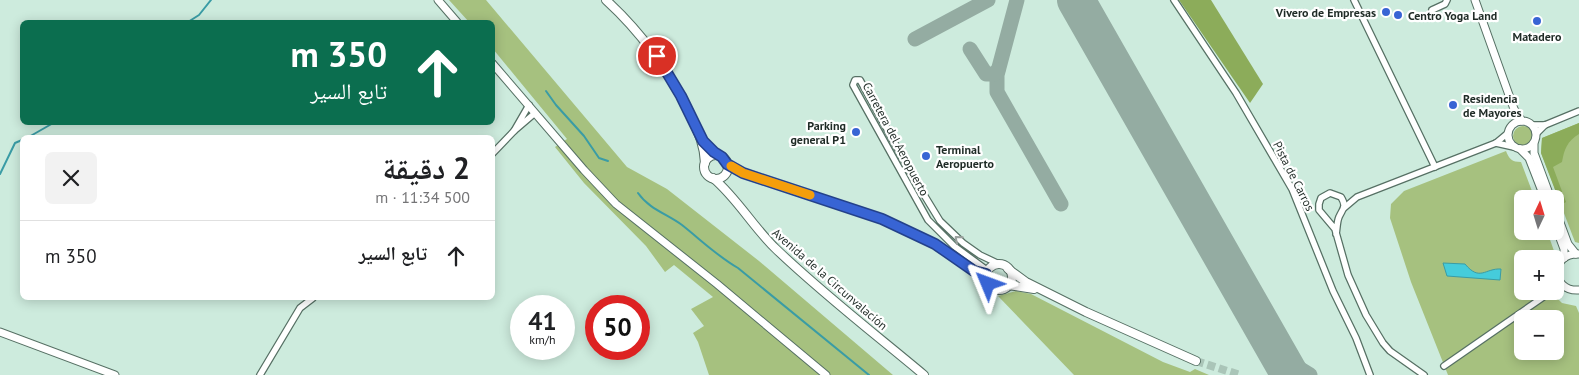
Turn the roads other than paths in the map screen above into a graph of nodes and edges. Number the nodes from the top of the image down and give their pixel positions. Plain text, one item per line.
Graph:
1 (438, 0) edge
2 (606, 0) edge
3 (1174, 0) edge
4 (1447, 0) edge
5 (1475, 0) edge
6 (1357, 2) edge
7 (1432, 10) dead end
8 (455, 20) edge
9 (495, 66) edge
10 (529, 105) junction
11 (1514, 110) junction
12 (1579, 111) edge
13 (535, 112) junction
14 (878, 112) junction
15 (871, 117) junction
16 (1522, 121) junction
17 (1512, 125) junction
18 (1532, 125) junction
19 (1545, 125) junction
20 (514, 130) junction
21 (1508, 133) junction
22 (1536, 134) junction
23 (703, 141) junction
24 (1496, 143) junction
25 (1534, 143) junction
26 (1517, 148) junction
27 (495, 151) edge
28 (900, 153) junction
29 (719, 156) junction
30 (893, 157) junction
31 (705, 163) junction
32 (727, 164) junction
33 (1435, 167) junction
34 (743, 173) junction
35 (725, 174) junction
36 (714, 178) junction
37 (1541, 190) edge
38 (1548, 190) edge
39 (729, 192) junction
40 (922, 192) junction
41 (914, 196) junction
42 (1341, 197) junction
43 (1357, 197) junction
44 (1344, 208) junction
45 (1339, 217) junction
46 (1327, 218) junction
47 (1564, 233) edge
48 (1336, 234) junction
49 (1577, 254) edge
50 (1564, 258) edge
51 (999, 264) junction
52 (971, 268) junction
53 (1008, 269) junction
54 (987, 272) junction
55 (988, 284) junction
56 (1008, 285) junction
57 (1564, 288) edge
58 (1578, 291) edge
59 (1050, 294) junction
60 (310, 300) edge
61 (1539, 300) edge
62 (0, 332) edge
63 (1196, 361) tunnel mouth
64 (1444, 366) dead end
65 (116, 375) edge
66 (260, 375) edge
67 (826, 375) edge
68 (924, 375) edge
69 (1370, 375) edge
70 (1424, 375) edge

1 - 8 street
2 - 23 main road
3 - 69 street, Pista de Carros
4 - 7 street
5 - 11 street
6 - 33 street
9 - 10 street
10 - 13 street
10 - 20 street
11 - 16 street
11 - 17 street
12 - 19 street
13 - 20 street
13 - 67 street
14 - 15 street
14 - 15 street, Carretera del Aeropuerto
14 - 28 street, Carretera del Aeropuerto
15 - 30 street, Carretera del Aeropuerto
16 - 17 street
16 - 18 street
17 - 21 street
18 - 19 street
18 - 22 street
19 - 22 street
20 - 27 street
21 - 24 street
21 - 26 street
22 - 25 street
23 - 29 main road
23 - 31 main road
24 - 26 street
24 - 33 street
25 - 26 street
25 - 38 street
26 - 37 street
28 - 30 street
28 - 40 street, Carretera del Aeropuerto
29 - 31 main road
29 - 32 main road
30 - 41 street, Carretera del Aeropuerto
31 - 36 main road
32 - 34 main road
32 - 35 main road
33 - 43 street
34 - 35 main road
34 - 52 main road
35 - 36 main road
35 - 39 main road
36 - 39 main road
39 - 68 main road, Avenida de la Circunvalación
40 - 41 street
51 -> 40 street, Carretera del Aeropuerto
41 - 54 street, Carretera del Aeropuerto
42 - 43 street
42 - 44 street
42 - 46 street
43 - 44 street
44 - 45 street
45 - 46 street
45 - 48 street
46 - 48 street
47 - 49 street
48 - 70 street
49 - 50 street
51 - 53 main road
51 - 54 main road
52 - 54 main road
52 - 55 main road
53 - 56 main road
53 - 59 main road
54 - 55 main road
55 - 56 main road
56 - 59 main road
57 - 58 street
59 - 63 main road
60 - 66 street
61 - 64 street
62 - 65 street

